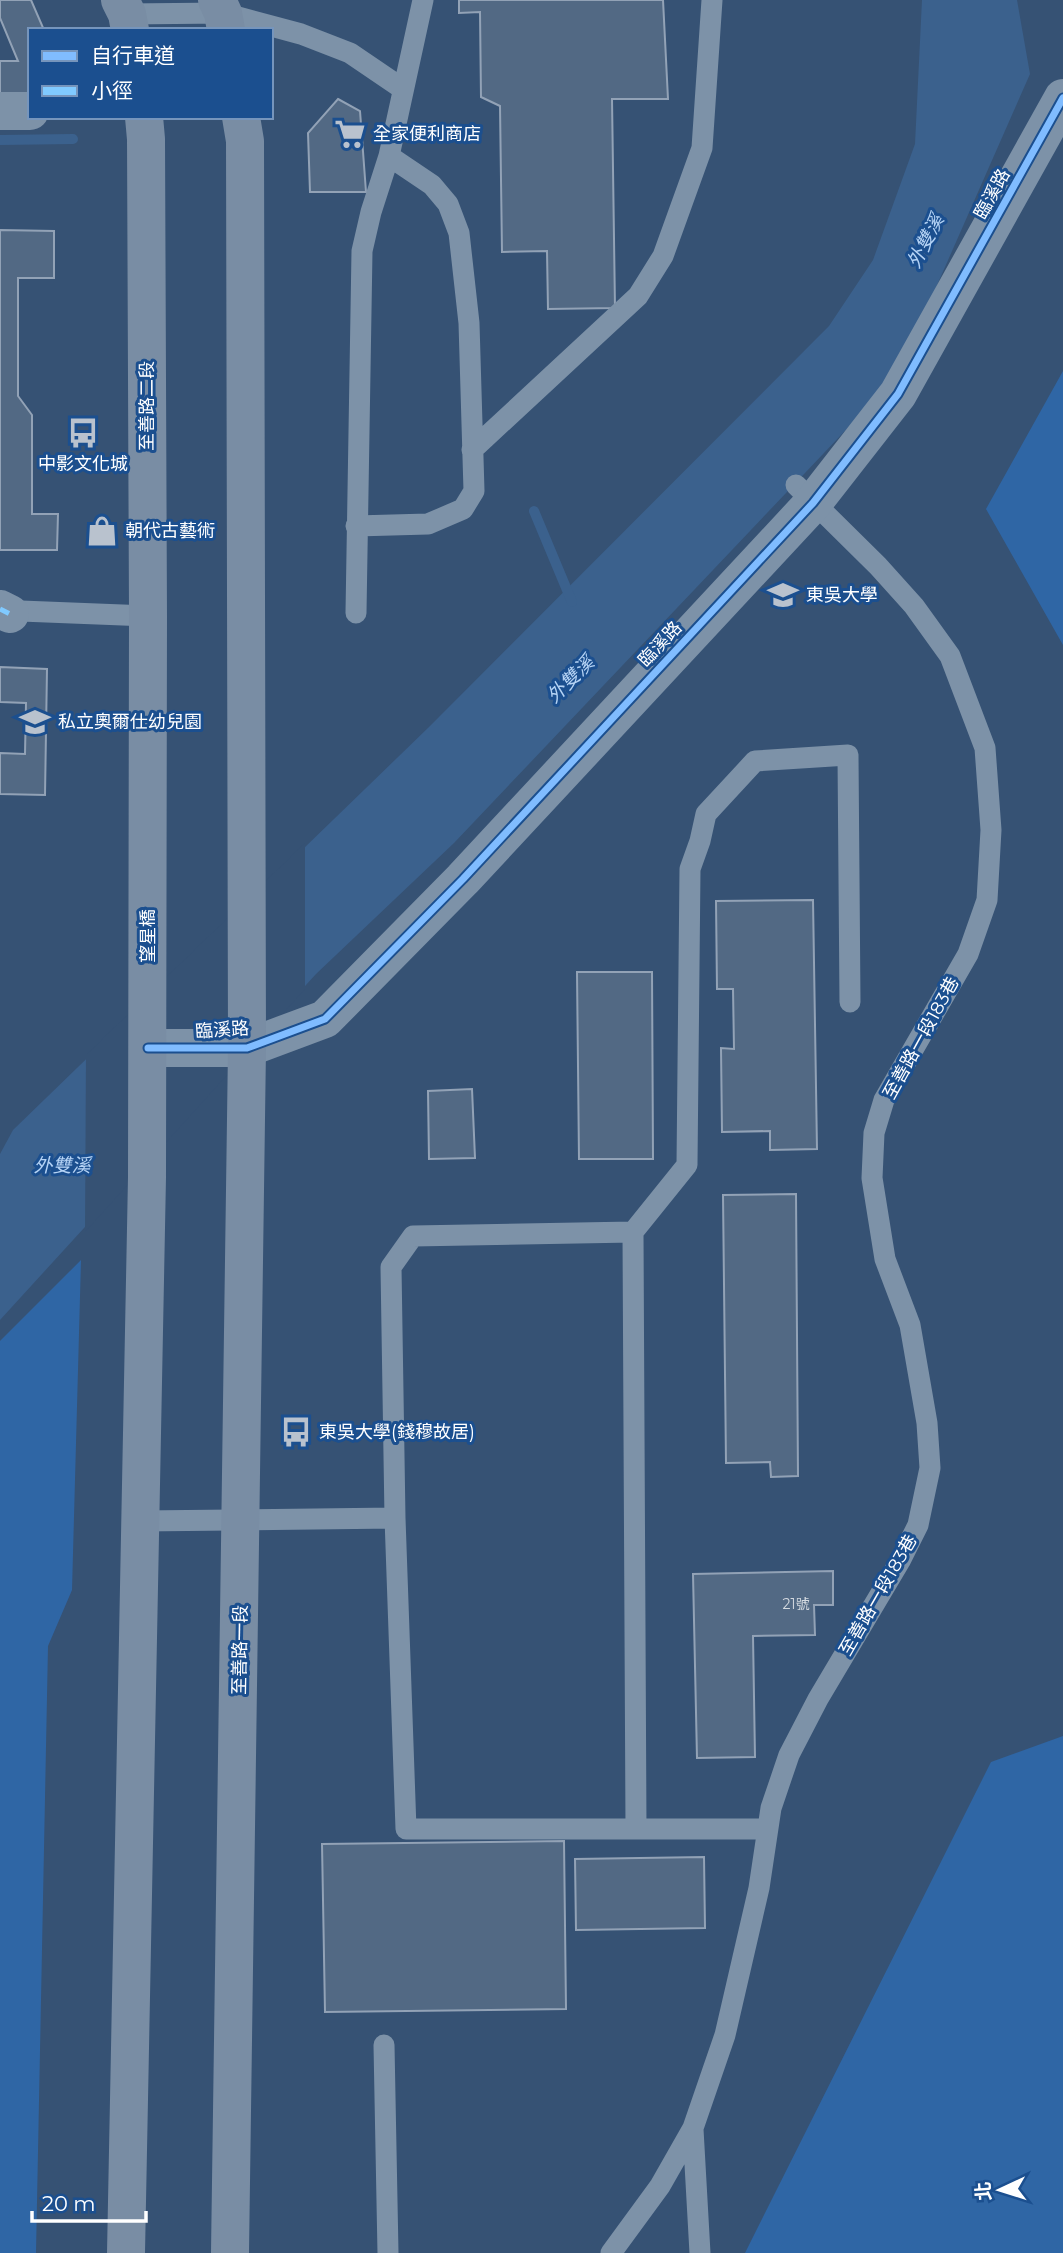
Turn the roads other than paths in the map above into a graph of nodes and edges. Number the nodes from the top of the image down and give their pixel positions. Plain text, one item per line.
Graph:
1 (423, 0) edge
2 (712, 0) edge
3 (222, 14) edge
4 (125, 15) edge
5 (403, 89) junction
6 (1063, 98) edge
7 (0, 111) edge
8 (28, 111) edge
9 (144, 119) edge
10 (242, 119) edge
11 (390, 156) junction
12 (472, 450) junction
13 (805, 494) junction
14 (356, 526) junction
15 (3, 613) edge
16 (356, 613) dead end
17 (148, 616) junction
18 (148, 695) joint
19 (850, 1002) dead end
20 (148, 1048) junction
21 (247, 1048) junction
22 (633, 1232) junction
23 (395, 1518) junction
24 (242, 1520) junction
25 (141, 1521) junction
26 (636, 1829) junction
27 (766, 1829) junction
28 (384, 2045) dead end
29 (693, 2128) junction
30 (126, 2253) edge
31 (230, 2253) edge
32 (388, 2253) edge
33 (611, 2253) edge
34 (700, 2253) edge

1 - 5 lane
2 - 12 lane
3 - 4 lane
3 - 5 lane
5 - 11 lane
6 - 13 street, 臨溪路
7 - 8 street
9 - 17 main road, 至善路二段
10 - 21 main road
11 - 12 lane
11 - 14 lane
12 - 14 lane
13 - 21 street, 臨溪路
13 - 27 lane, 至善路一段183巷
14 - 16 lane
15 - 17 lane
17 - 18 main road, 至善路二段
18 - 20 main road, 望星橋
19 - 22 lane
20 - 21 street, 臨溪路
20 - 25 main road, 望星橋
21 - 24 main road, 至善路一段
22 - 23 lane
22 - 26 lane
23 - 24 lane
23 - 26 lane
24 - 25 lane
24 - 31 main road, 至善路一段
25 - 30 main road
26 - 27 lane
27 - 29 lane, 至善路一段183巷
28 - 32 lane
29 - 33 lane, 至善路一段183巷
29 - 34 lane

